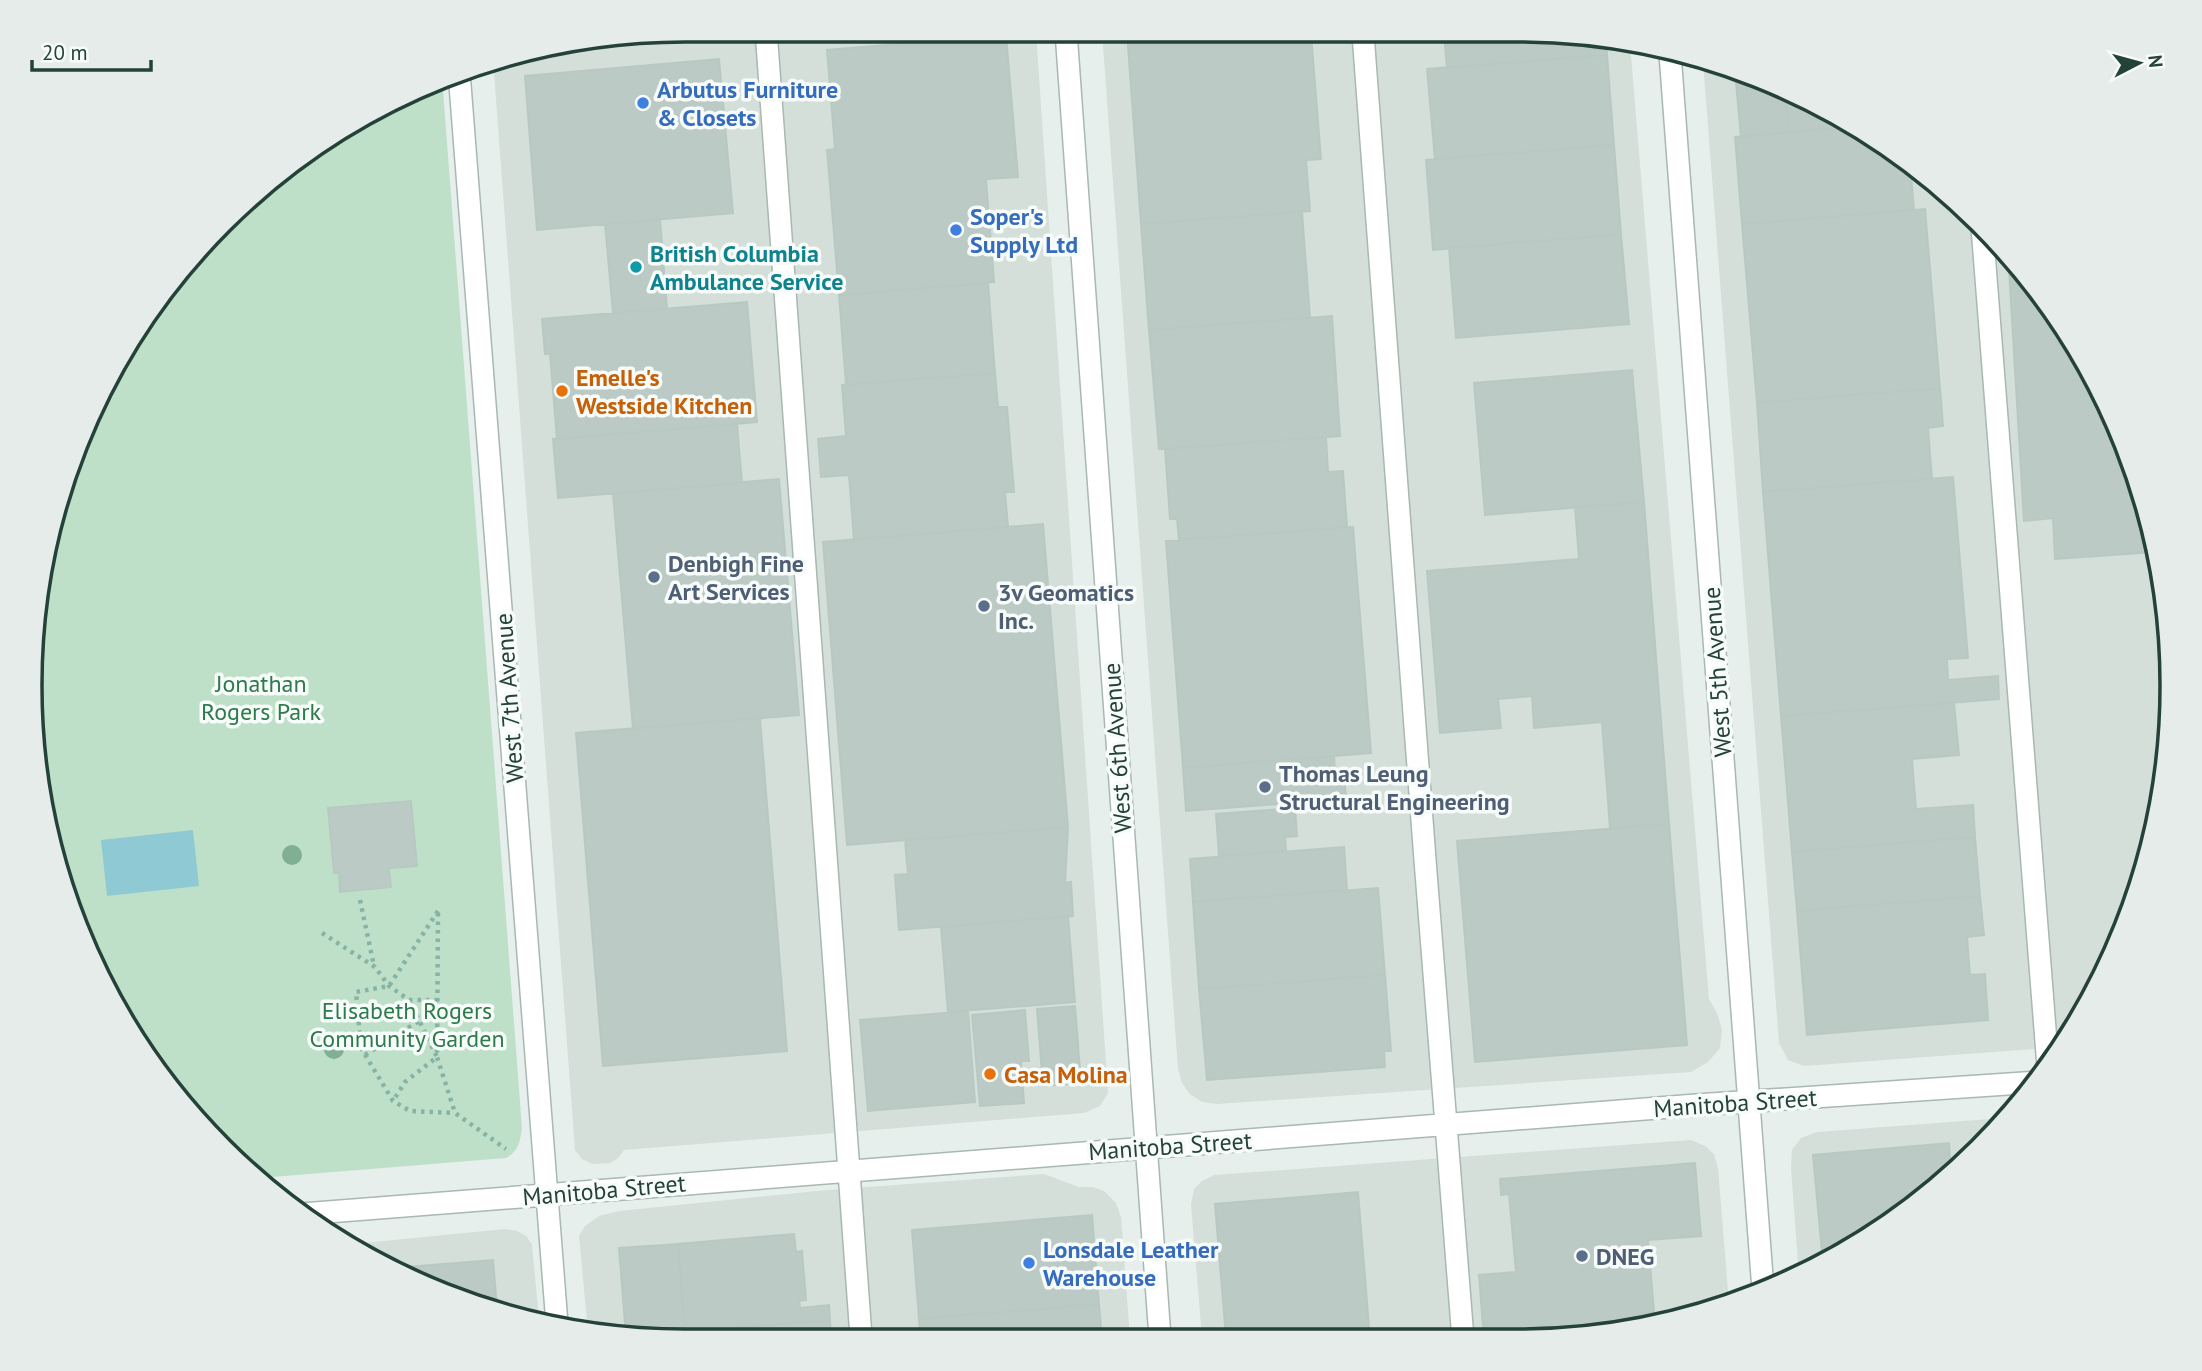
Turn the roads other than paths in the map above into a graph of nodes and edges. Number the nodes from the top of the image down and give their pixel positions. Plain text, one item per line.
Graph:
1 (767, 42) edge
2 (1067, 42) edge
3 (1364, 42) edge
4 (1671, 61) edge
5 (461, 83) edge
6 (1983, 242) edge
7 (2047, 1050) edge
8 (2022, 1083) edge
9 (1750, 1101) junction
10 (1445, 1124) junction
11 (1146, 1148) junction
12 (849, 1170) junction
13 (548, 1195) junction
14 (317, 1213) edge
15 (1762, 1280) edge
16 (556, 1316) edge
17 (860, 1329) edge
18 (1159, 1329) edge
19 (1462, 1329) edge

1 - 12 street
2 - 11 street, West 6th Avenue
3 - 10 street
4 - 9 street, West 5th Avenue
5 - 13 street, West 7th Avenue
6 - 7 street
8 - 9 street, Manitoba Street
9 - 10 street, Manitoba Street
9 - 15 street, West 5th Avenue
10 - 11 street, Manitoba Street
10 - 19 street
11 - 12 street, Manitoba Street
11 - 18 street, West 6th Avenue
12 - 13 street, Manitoba Street
12 - 17 street
13 - 14 street, Manitoba Street
13 - 16 street, West 7th Avenue

